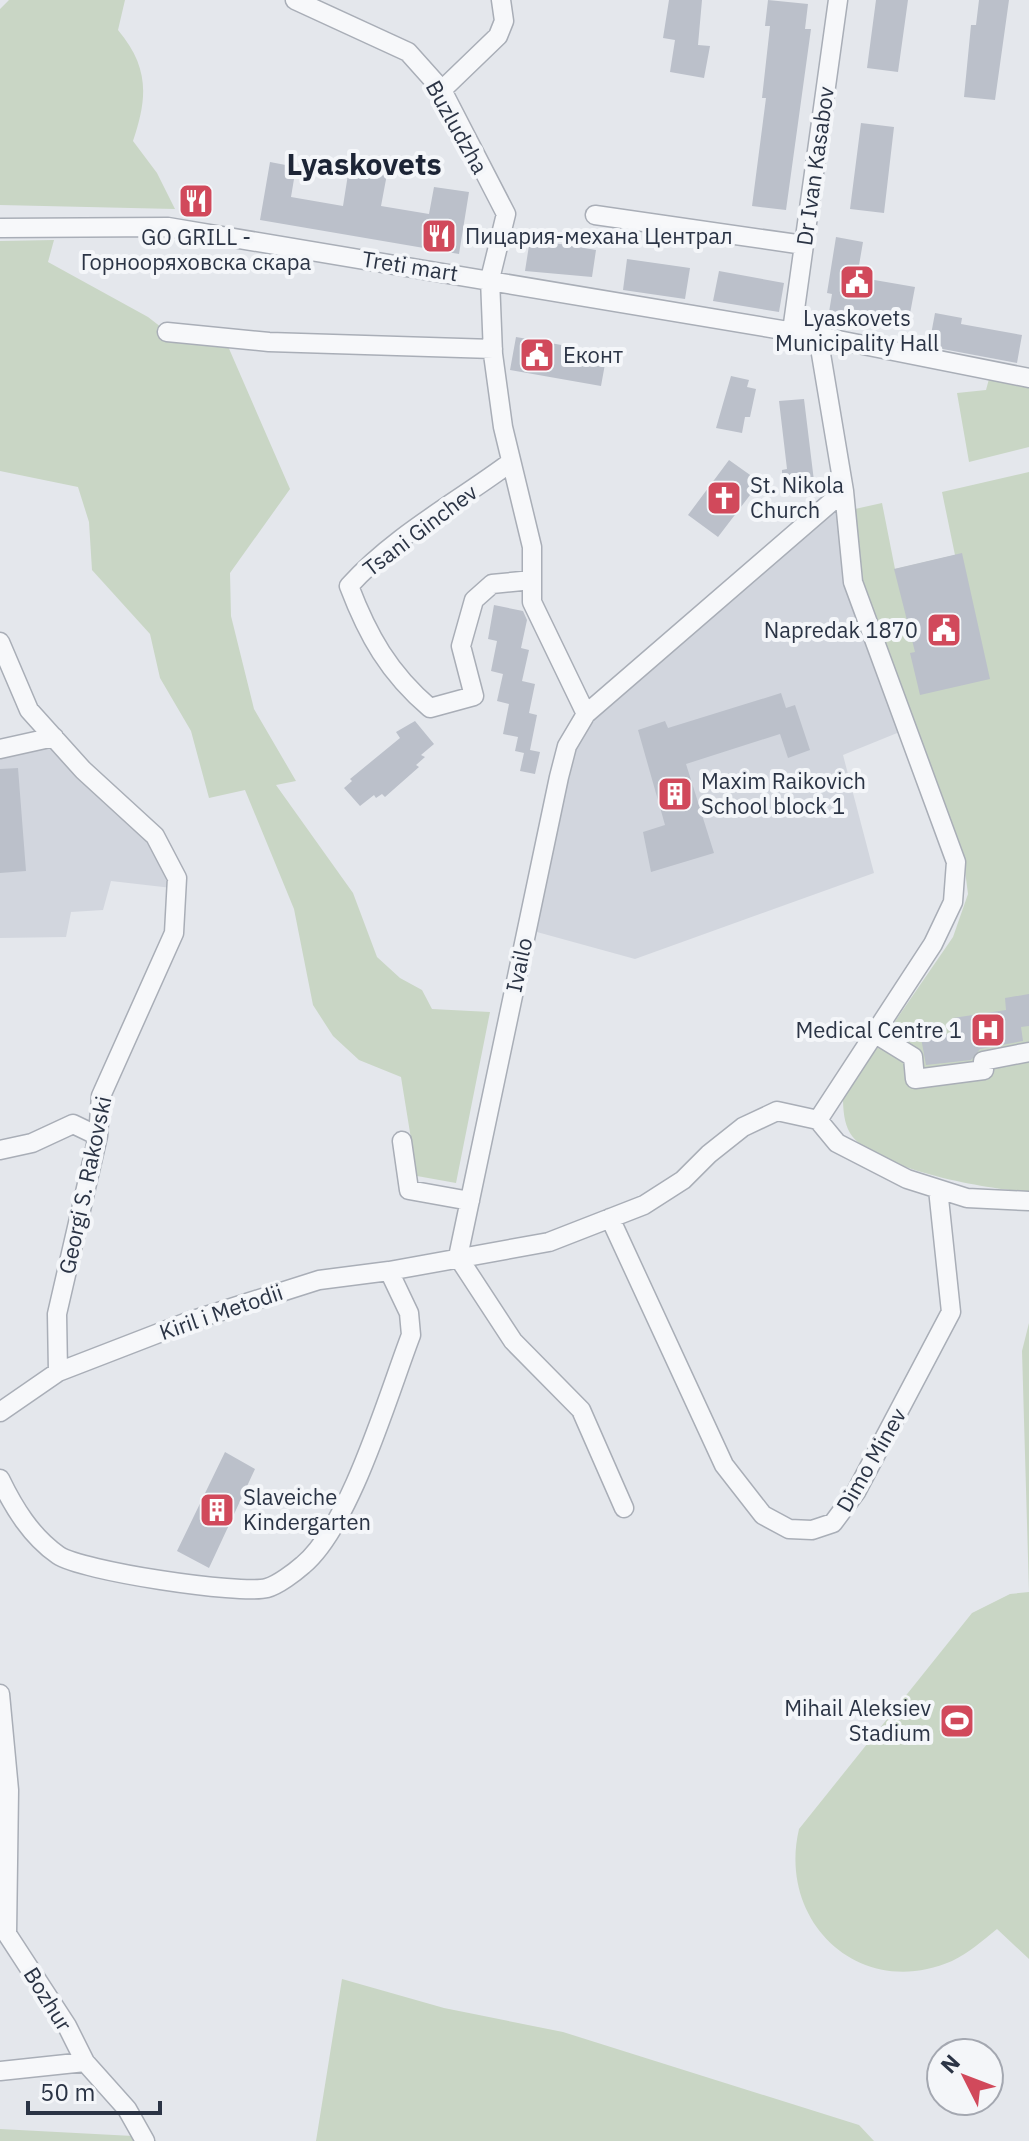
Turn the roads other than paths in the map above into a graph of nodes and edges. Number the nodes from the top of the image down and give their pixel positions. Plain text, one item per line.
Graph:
1 (295, 0) edge
2 (501, 0) edge
3 (838, 0) edge
4 (442, 90) junction
5 (595, 215) dead end
6 (0, 228) edge
7 (804, 245) junction
8 (490, 279) junction
9 (792, 331) junction
10 (167, 332) dead end
11 (818, 336) junction
12 (493, 349) junction
13 (1029, 378) edge
14 (511, 462) junction
15 (844, 491) junction
16 (532, 580) junction
17 (0, 642) edge
18 (586, 714) junction
19 (54, 737) junction
20 (0, 749) edge
21 (874, 1033) junction
22 (1029, 1052) edge
23 (818, 1120) junction
24 (98, 1136) junction
25 (402, 1141) dead end
26 (0, 1150) edge
27 (938, 1189) junction
28 (470, 1201) junction
29 (1029, 1201) edge
30 (610, 1218) junction
31 (458, 1257) junction
32 (389, 1271) junction
33 (58, 1372) junction
34 (0, 1412) edge
35 (0, 1479) edge
36 (624, 1508) dead end
37 (0, 1694) edge
38 (85, 2062) junction
39 (0, 2071) edge
40 (145, 2141) edge

1 - 4 street, Buzludzha
2 - 4 street
3 - 7 street, Dr Ivan Kasabov
4 - 8 street, Buzludzha
5 - 7 street
6 - 8 street, Treti mart
7 - 9 street, Dr Ivan Kasabov
8 - 9 street, Treti mart
8 - 12 street
9 - 11 street, Treti mart
10 - 12 street
11 - 13 street, Treti mart
11 - 15 street
12 - 14 street
14 - 16 street
14 - 16 street, Tsani Ginchev
15 - 18 street, Ivailo
15 - 21 street
16 - 18 street
17 - 19 street, Georgi S. Rakovski
18 - 28 street, Ivailo
19 - 20 street
19 - 24 street, Georgi S. Rakovski
21 - 22 street
21 - 23 street
23 - 27 street
23 - 30 street, Kiril i Metodii
24 - 26 street
24 - 33 street, Georgi S. Rakovski
25 - 28 street
27 - 29 street
27 - 30 street, Dimo Minev
28 - 31 street, Ivailo
30 - 31 street, Kiril i Metodii
31 - 32 street, Kiril i Metodii
31 - 36 street
32 - 33 street, Kiril i Metodii
32 - 35 street
33 - 34 street, Kiril i Metodii
37 - 38 street, Bozhur
38 - 39 street
38 - 40 street, Bozhur

